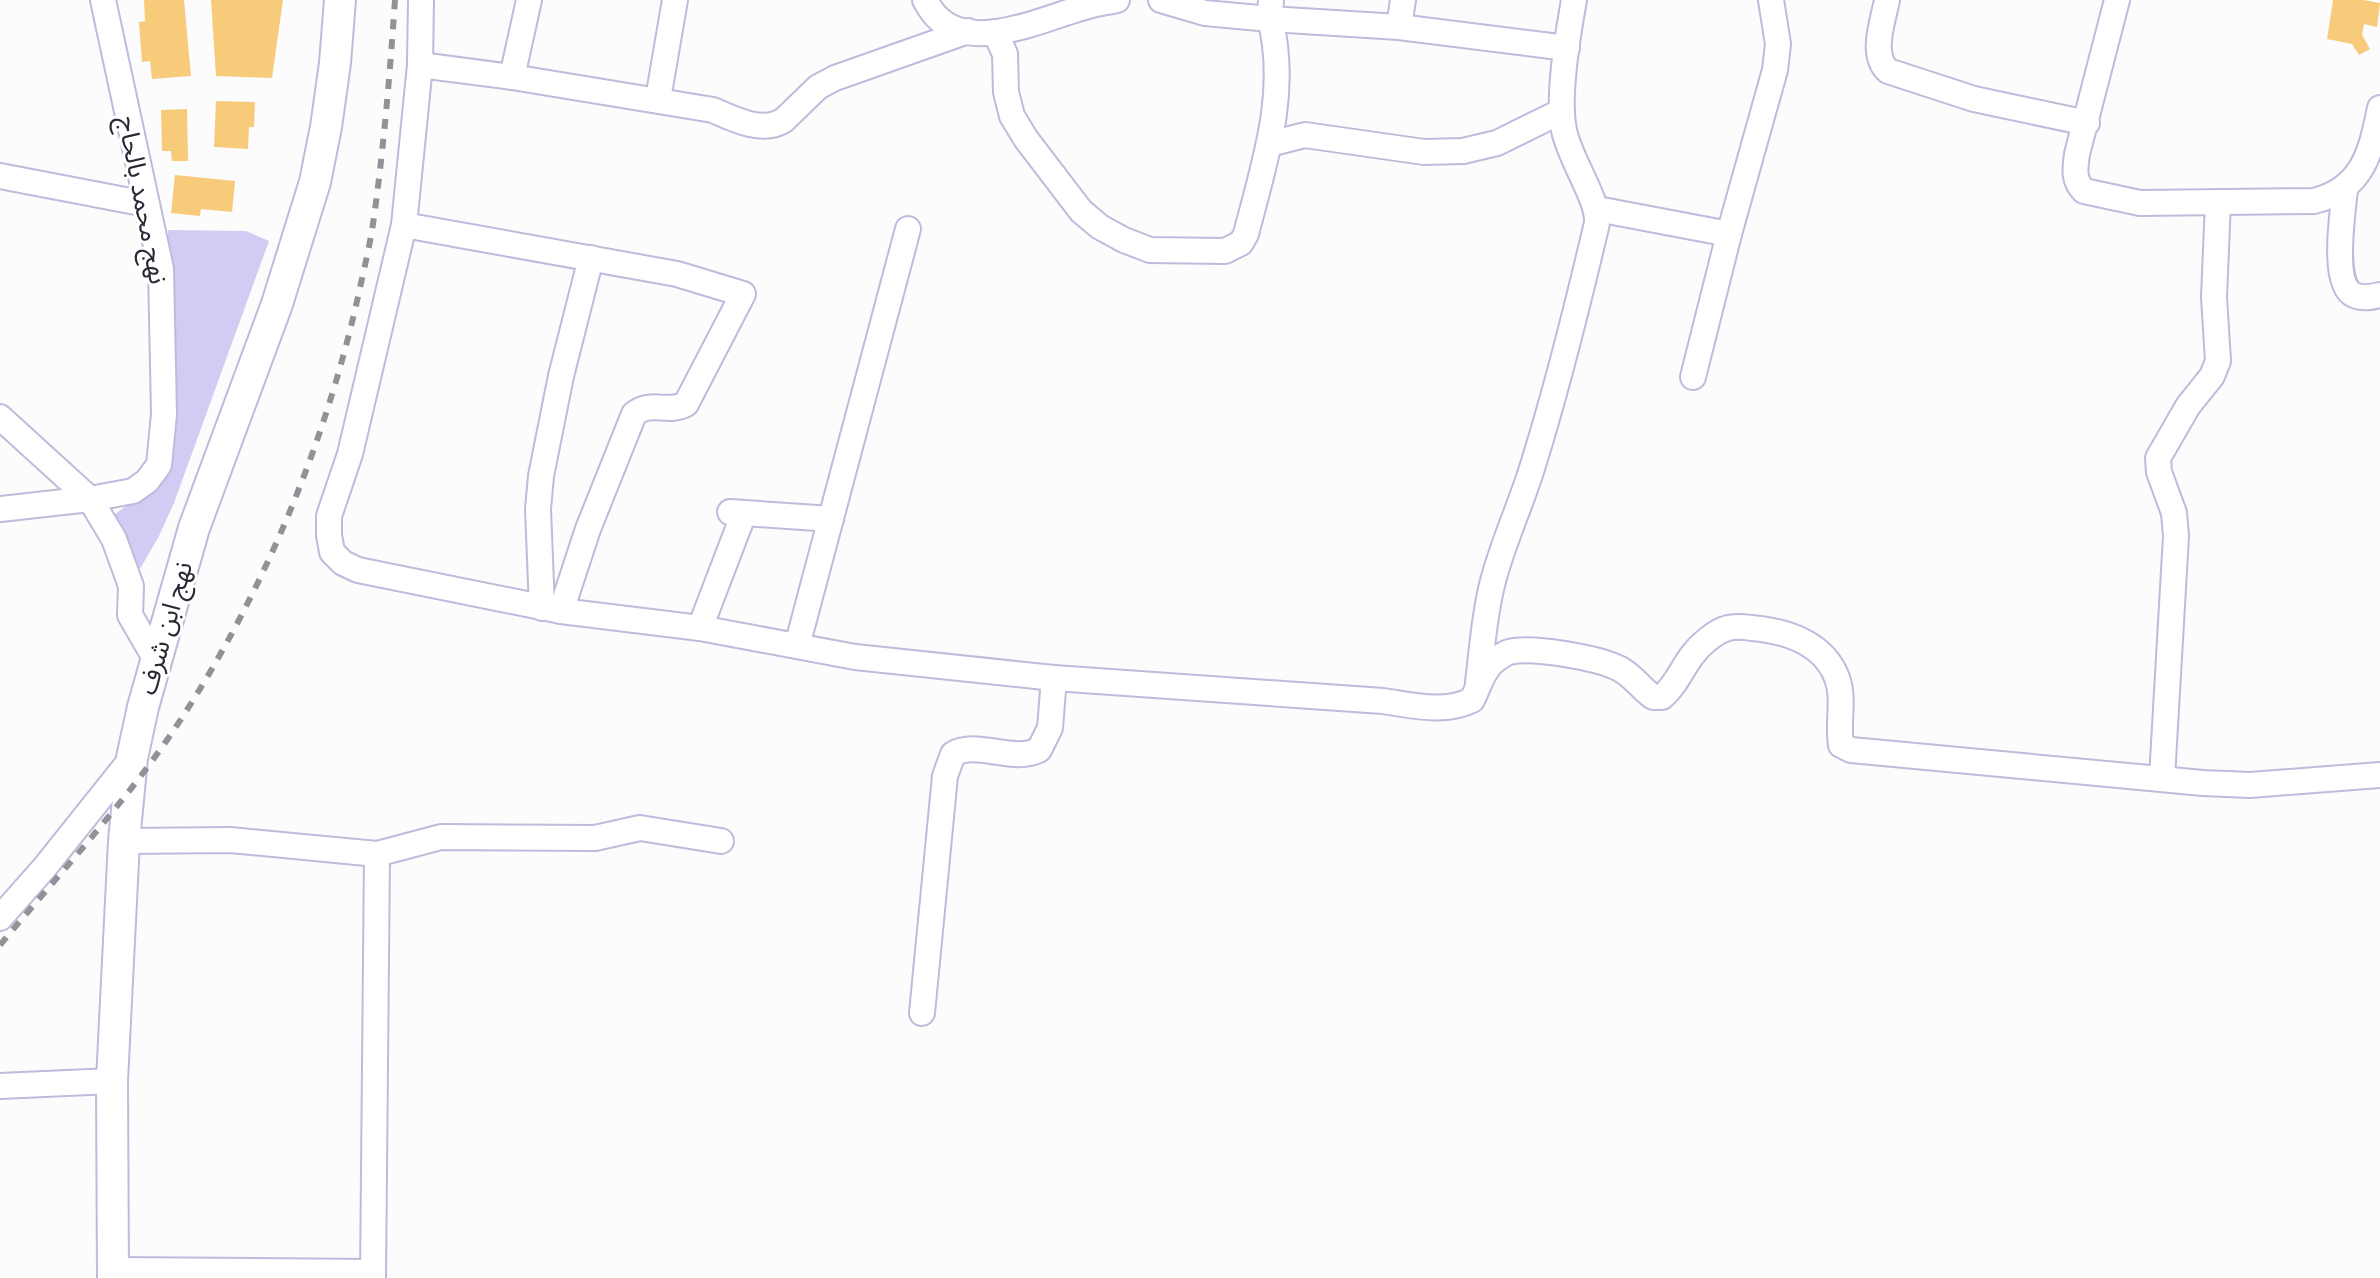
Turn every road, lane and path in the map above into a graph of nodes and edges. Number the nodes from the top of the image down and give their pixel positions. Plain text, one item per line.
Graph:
1 (103, 0) edge
2 (340, 0) edge
3 (421, 0) edge
4 (529, 0) edge
5 (675, 0) edge
6 (925, 0) edge
7 (1117, 0) edge
8 (1161, 0) edge
9 (1403, 0) edge
10 (1574, 0) edge
11 (1771, 0) edge
12 (1887, 0) edge
13 (2117, 0) edge
14 (1270, 10) edge
15 (1399, 27) junction
16 (968, 31) junction
17 (995, 32) junction
18 (1567, 48) junction
19 (420, 65) junction
20 (512, 77) junction
21 (658, 99) junction
22 (2380, 108) edge
23 (1562, 111) junction
24 (2087, 123) junction
25 (1270, 144) junction
26 (0, 176) edge
27 (2345, 189) junction
28 (2218, 202) junction
29 (146, 204) junction
30 (1597, 209) junction
31 (404, 225) junction
32 (908, 229) dead end
33 (1729, 234) junction
34 (591, 258) junction
35 (2380, 295) edge
36 (1693, 377) dead end
37 (0, 417) edge
38 (90, 499) junction
39 (0, 509) edge
40 (831, 519) junction
41 (551, 610) junction
42 (700, 628) junction
43 (797, 646) junction
44 (156, 660) junction
45 (1054, 678) junction
46 (1478, 684) junction
47 (132, 758) junction
48 (2380, 775) edge
49 (2162, 778) junction
50 (124, 841) junction
51 (721, 841) dead end
52 (377, 854) junction
53 (0, 918) edge
54 (922, 1013) dead end
55 (112, 1081) junction
56 (0, 1086) edge
57 (113, 1274) edge
58 (373, 1275) edge

1 - 29 street, نهج محمد بالحاج
2 - 44 main road, نهج ابن شرف
3 - 19 street
4 - 20 street
5 - 21 street
6 - 16 street
7 - 17 street
8 - 14 street
9 - 15 street
10 - 18 street
11 - 33 street
12 - 24 street
13 - 24 street
14 - 15 street
14 - 25 street
15 - 18 street
16 - 17 street
16 - 21 street
17 - 25 street
18 - 23 street
19 - 20 street
19 - 31 street
20 - 21 street
22 - 27 street
23 - 25 street
23 - 30 street
24 - 28 street
26 - 29 street
27 - 28 street
27 - 35 street
28 - 49 street
29 - 38 street, نهج محمد بالحاج
30 - 33 street
30 - 46 street
31 - 34 street
31 - 41 street
32 - 40 street
33 - 36 street
34 - 41 street
34 - 41 street
37 - 38 street
38 - 39 street, نهج محمد بالحاج
38 - 44 street
40 - 42 street
40 - 43 street
41 - 42 street
42 - 43 street
43 - 45 street
44 - 47 main road, نهج ابن شرف
45 - 46 street
45 - 54 street
46 - 49 street
47 - 50 main road, نهج ابن شرف
47 - 53 street
48 - 49 street
50 - 52 street
50 - 55 main road, نهج ابن شرف
51 - 52 street
52 - 58 street
55 - 56 street
55 - 57 main road, نهج ابن شرف
57 - 58 street

